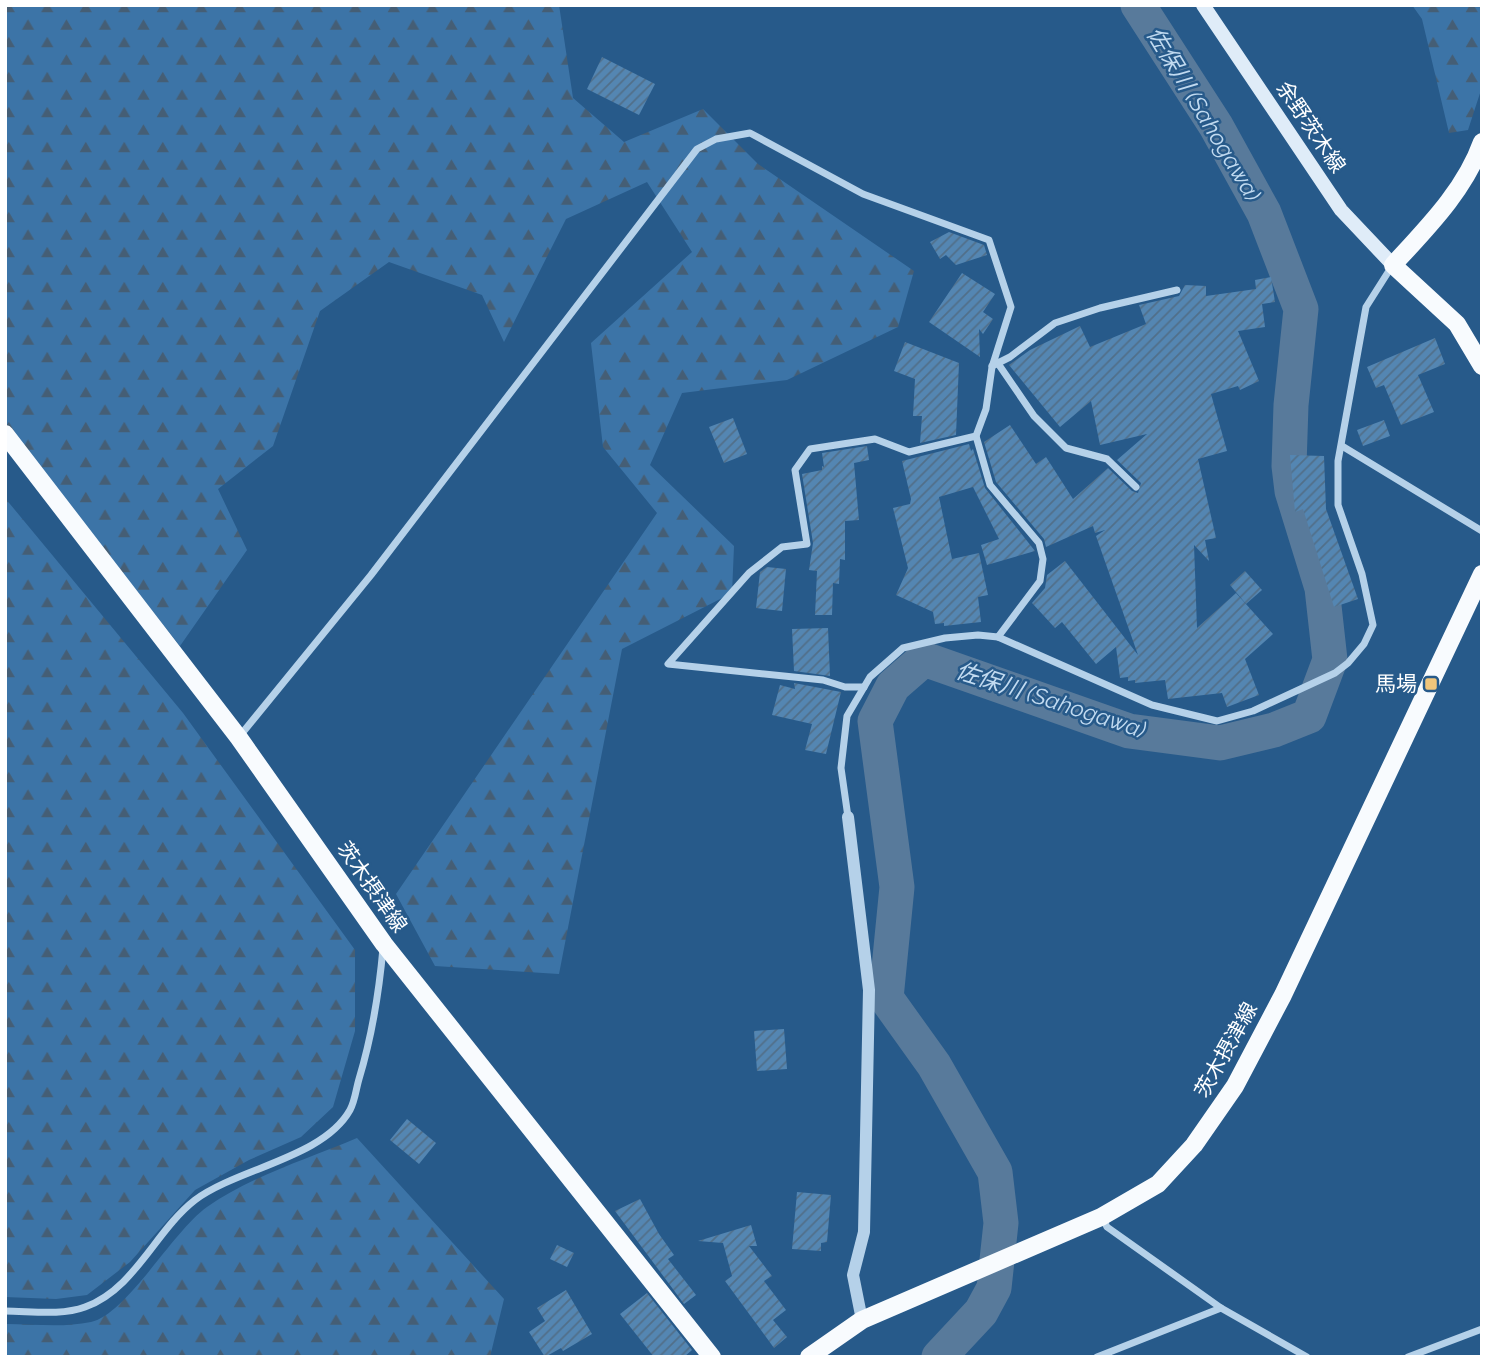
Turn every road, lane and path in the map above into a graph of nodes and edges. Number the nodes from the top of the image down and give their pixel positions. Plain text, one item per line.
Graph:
1 (1203, 5) edge
2 (1482, 142) edge
3 (1392, 265) junction
4 (1177, 290) dead end
5 (994, 364) junction
6 (1482, 366) edge
7 (5, 435) edge
8 (976, 436) junction
9 (1342, 446) junction
10 (1136, 487) dead end
11 (1482, 531) edge
12 (1482, 574) edge
13 (998, 637) junction
14 (864, 687) junction
15 (239, 738) junction
16 (848, 817) joint
17 (384, 944) junction
18 (1101, 1217) junction
19 (1221, 1308) junction
20 (5, 1311) edge
21 (862, 1320) junction
22 (1482, 1329) edge
23 (712, 1357) edge
24 (809, 1357) edge
25 (1097, 1357) edge
26 (1307, 1357) edge
27 (1408, 1357) edge

1 - 3 main road, 余野茨木線
2 - 3 main road
3 - 6 main road
3 - 9 street
4 - 5 street
5 - 8 street
5 - 10 street
5 - 15 street
7 - 15 main road, 茨木摂津線
8 - 13 street
8 - 14 street
9 - 11 street
9 - 13 street
12 - 18 main road, 茨木摂津線
13 - 14 street
14 - 16 street
15 - 17 main road, 茨木摂津線
16 - 21 street
17 - 20 street
17 - 23 main road, 茨木摂津線
18 - 19 street
18 - 21 main road, 茨木摂津線
19 - 25 street
19 - 26 street
21 - 24 main road, 茨木摂津線
22 - 27 street

